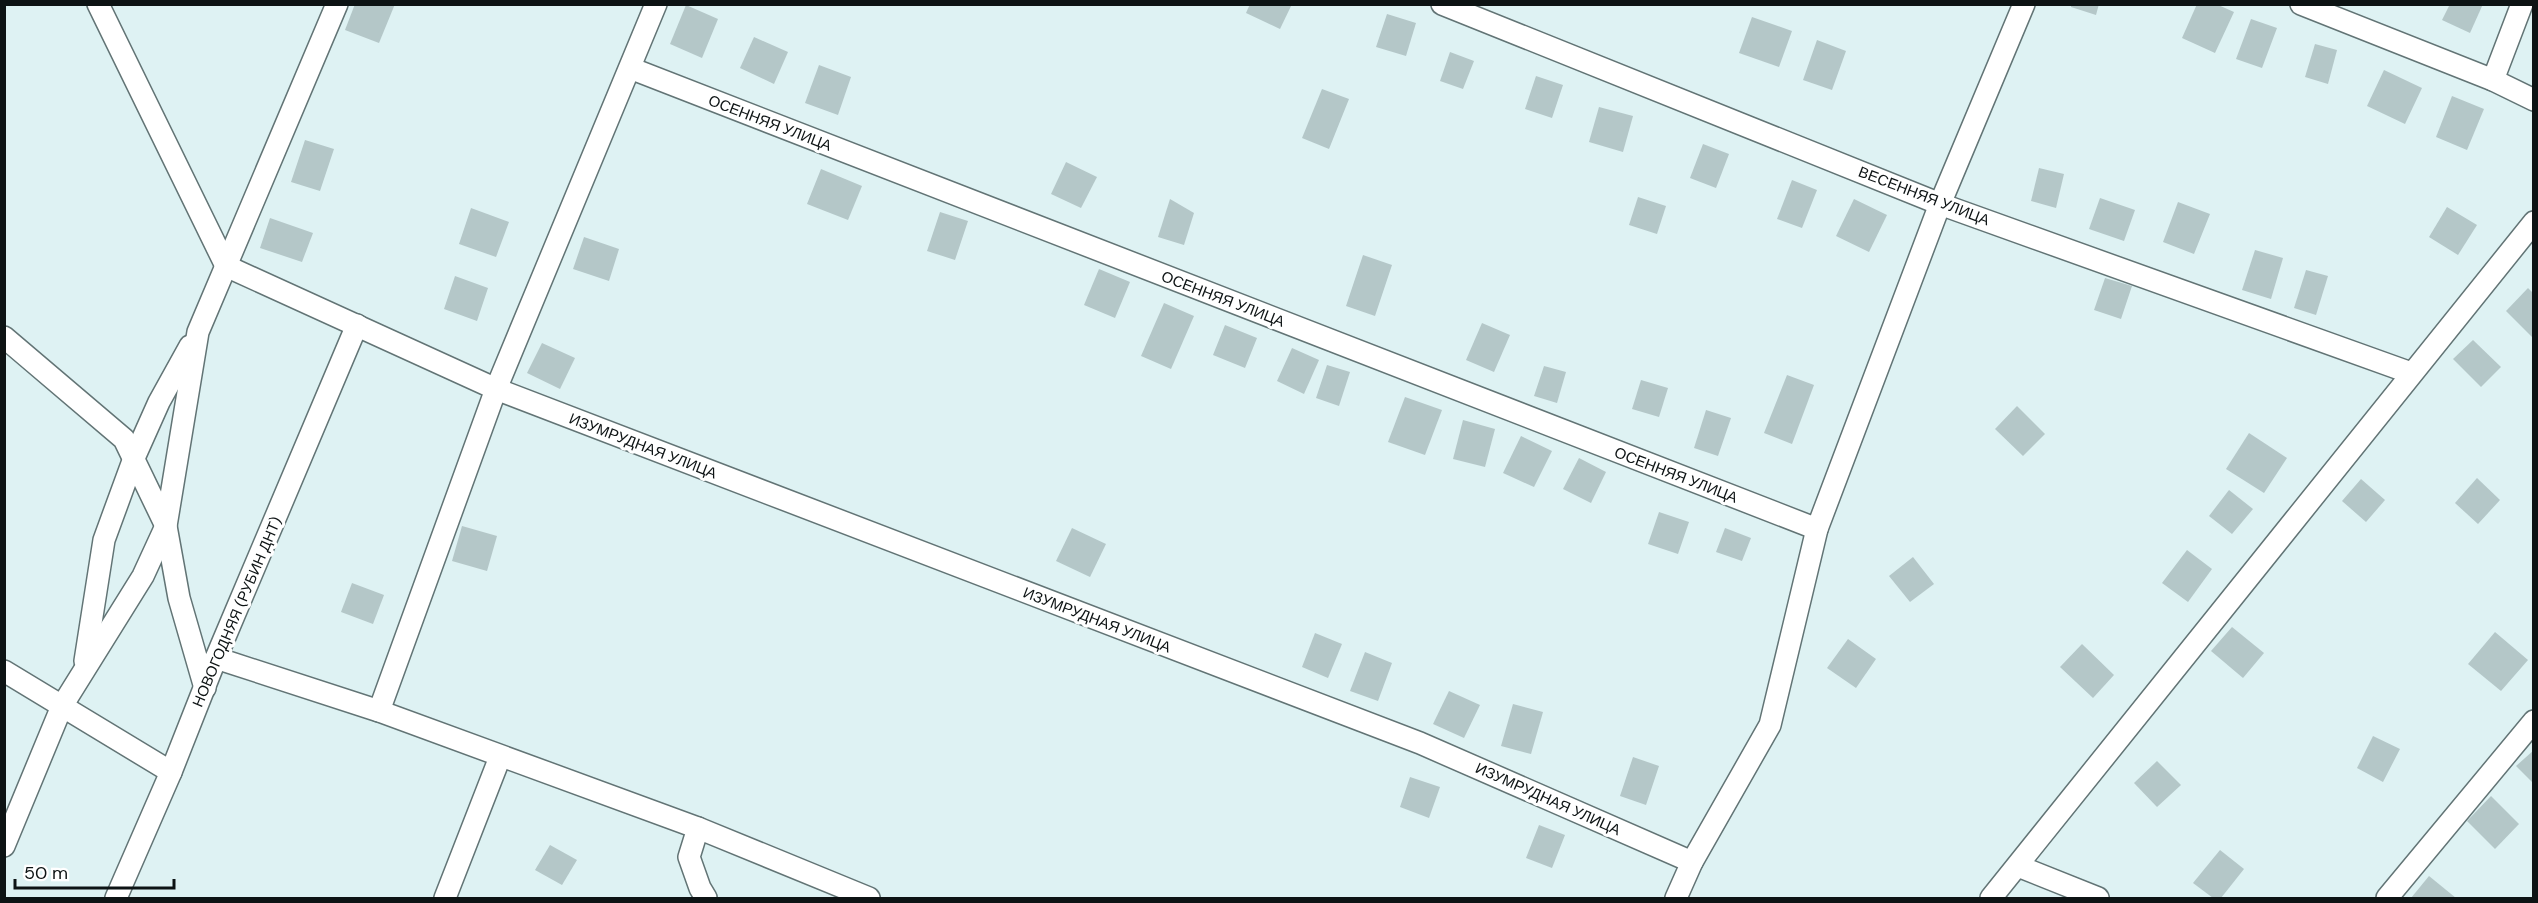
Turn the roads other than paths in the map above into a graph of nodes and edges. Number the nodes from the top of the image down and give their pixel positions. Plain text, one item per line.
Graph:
1 (98, 4) edge
2 (337, 4) edge
3 (656, 4) edge
4 (1442, 4) edge
5 (2024, 4) edge
6 (2301, 4) edge
7 (2522, 4) edge
8 (630, 68) junction
9 (2493, 80) junction
10 (2534, 100) edge
11 (1940, 204) junction
12 (2534, 222) edge
13 (226, 266) junction
14 (357, 325) junction
15 (198, 332) junction
16 (4, 337) edge
17 (2411, 373) junction
18 (496, 389) junction
19 (134, 458) junction
20 (166, 526) junction
21 (1816, 529) junction
22 (216, 658) junction
23 (4, 671) edge
24 (83, 672) junction
25 (205, 688) junction
26 (62, 706) junction
27 (379, 711) junction
28 (2534, 721) edge
29 (500, 757) junction
30 (171, 772) junction
31 (698, 828) junction
32 (4, 846) edge
33 (1692, 862) junction
34 (2018, 866) junction
35 (116, 898) edge
36 (445, 898) edge
37 (706, 898) edge
38 (869, 898) edge
39 (1676, 898) edge
40 (1991, 898) edge
41 (2098, 898) edge
42 (2387, 898) edge

1 - 13 street
2 - 13 street
3 - 8 street
4 - 11 street, ВЕСЕННЯЯ УЛИЦА
5 - 11 street
6 - 9 street
7 - 9 street
8 - 18 street
8 - 21 street, ОСЕННЯЯ УЛИЦА
9 - 10 street
11 - 17 street, ВЕСЕННЯЯ УЛИЦА
11 - 21 street
12 - 17 street
13 - 14 street, ИЗУМРУДНАЯ УЛИЦА
13 - 15 street
14 - 18 street, ИЗУМРУДНАЯ УЛИЦА
14 - 22 street, НОВОГОДНЯЯ (РУБИН ДНТ)
15 - 19 street
15 - 20 street
16 - 19 street
17 - 34 street
18 - 27 street
18 - 33 street, ИЗУМРУДНАЯ УЛИЦА
19 - 20 street
19 - 24 street
20 - 24 street
20 - 25 street
21 - 33 street
22 - 25 street, НОВОГОДНЯЯ (РУБИН ДНТ)
22 - 27 street
23 - 26 street
24 - 26 street
25 - 30 street, НОВОГОДНЯЯ (РУБИН ДНТ)
26 - 30 street
26 - 32 street
27 - 29 street
28 - 42 street
29 - 31 street
29 - 36 street
30 - 35 street, НОВОГОДНЯЯ (РУБИН ДНТ)
31 - 37 street
31 - 38 street
33 - 39 street
34 - 40 street
34 - 41 street

